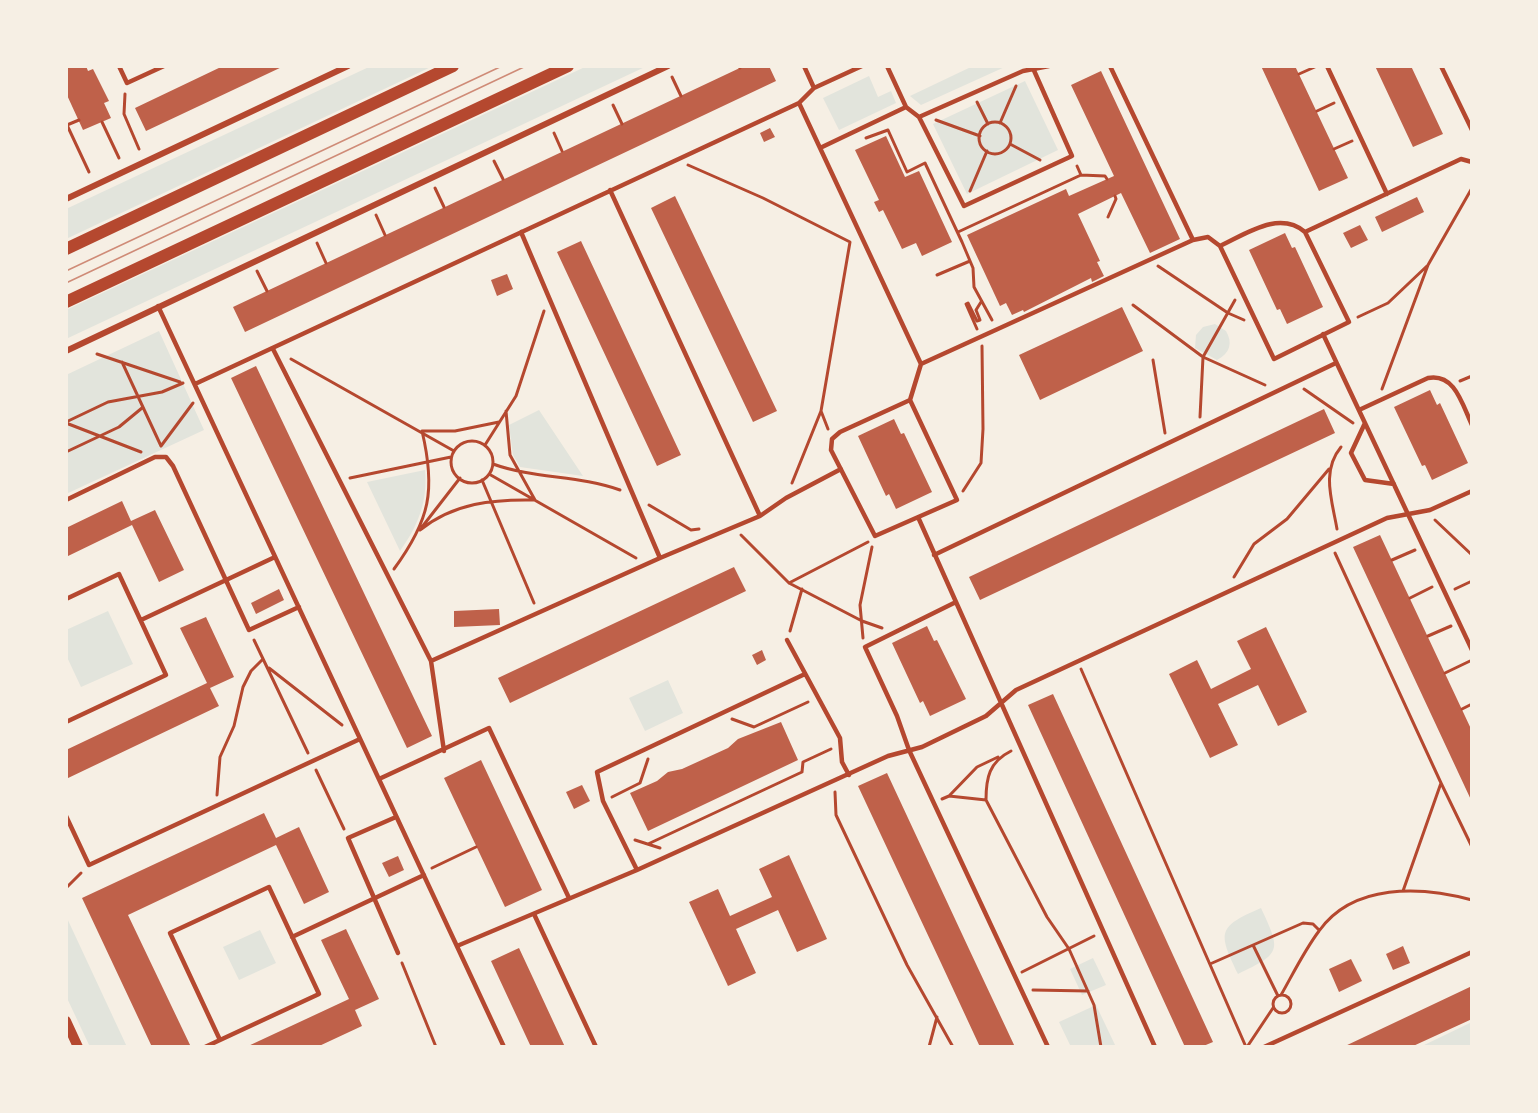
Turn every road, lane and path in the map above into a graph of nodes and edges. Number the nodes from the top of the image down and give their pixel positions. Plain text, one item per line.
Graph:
1 (120, 66) edge
2 (164, 66) edge
3 (348, 66) edge
4 (453, 66) edge
5 (568, 66) edge
6 (668, 66) edge
7 (804, 66) edge
8 (862, 66) edge
9 (887, 66) edge
10 (1049, 66) edge
11 (1110, 66) edge
12 (1318, 66) edge
13 (1327, 66) edge
14 (1441, 66) edge
15 (1033, 68) edge
16 (1023, 71) junction
17 (1299, 74) dead end
18 (672, 77) dead end
19 (127, 83) junction
20 (814, 88) junction
21 (972, 93) junction
22 (681, 96) dead end
23 (1342, 99) junction
24 (799, 103) junction
25 (613, 105) dead end
26 (906, 107) junction
27 (1317, 111) dead end
28 (922, 116) junction
29 (79, 120) dead end
30 (102, 122) dead end
31 (1000, 123) junction
32 (622, 124) dead end
33 (988, 124) junction
34 (66, 125) edge
35 (1472, 130) edge
36 (554, 133) dead end
37 (980, 136) junction
38 (1360, 137) junction
39 (866, 138) dead end
40 (1010, 144) junction
41 (820, 148) junction
42 (139, 149) dead end
43 (1334, 149) dead end
44 (562, 152) dead end
45 (987, 152) junction
46 (1072, 156) junction
47 (118, 158) dead end
48 (676, 160) junction
49 (494, 161) dead end
50 (1472, 162) edge
51 (1052, 166) junction
52 (89, 172) dead end
53 (1081, 175) junction
54 (503, 179) dead end
55 (1107, 179) dead end
56 (435, 188) dead end
57 (1472, 188) edge
58 (610, 190) junction
59 (1387, 194) junction
60 (1115, 196) dead end
61 (66, 200) edge
62 (964, 206) junction
63 (444, 207) dead end
64 (376, 215) dead end
65 (967, 216) dead end
66 (1108, 217) dead end
67 (971, 226) junction
68 (521, 232) junction
69 (958, 232) junction
70 (1305, 232) junction
71 (385, 235) dead end
72 (1193, 240) junction
73 (317, 243) dead end
74 (1220, 246) junction
75 (66, 249) edge
76 (1149, 260) junction
77 (970, 261) junction
78 (326, 263) dead end
79 (1428, 265) junction
80 (257, 270) dead end
81 (937, 275) dead end
82 (1240, 290) junction
83 (267, 291) dead end
84 (549, 295) junction
85 (66, 302) edge
86 (981, 302) junction
87 (1133, 305) dead end
88 (158, 306) junction
89 (1228, 313) junction
90 (987, 315) dead end
91 (1350, 321) dead end
92 (975, 324) dead end
93 (1258, 326) junction
94 (1323, 334) junction
95 (273, 349) junction
96 (982, 350) dead end
97 (66, 351) edge
98 (96, 354) dead end
99 (1203, 357) junction
100 (1153, 360) dead end
101 (122, 362) junction
102 (1336, 363) junction
103 (921, 364) junction
104 (194, 381) junction
105 (1294, 382) junction
106 (182, 383) junction
107 (200, 394) junction
108 (1271, 394) junction
109 (138, 397) junction
110 (910, 400) junction
111 (1377, 402) junction
112 (142, 408) junction
113 (1359, 410) junction
114 (506, 411) junction
115 (821, 411) junction
116 (499, 422) junction
117 (66, 423) edge
118 (1365, 423) junction
119 (1472, 425) edge
120 (1200, 428) junction
121 (1362, 429) junction
122 (422, 431) junction
123 (99, 437) junction
124 (832, 439) junction
125 (1345, 442) dead end
126 (1167, 444) junction
127 (485, 445) junction
128 (161, 446) junction
129 (454, 451) junction
130 (66, 452) edge
131 (155, 457) junction
132 (451, 457) junction
133 (429, 462) junction
134 (840, 469) junction
135 (1329, 469) junction
136 (489, 474) junction
137 (460, 478) junction
138 (341, 480) junction
139 (482, 480) junction
140 (1394, 484) junction
141 (1472, 491) edge
142 (786, 498) junction
143 (66, 500) edge
144 (535, 500) junction
145 (957, 500) junction
146 (491, 501) junction
147 (1408, 514) junction
148 (760, 516) junction
149 (918, 518) junction
150 (1435, 521) dead end
151 (419, 531) junction
152 (875, 536) junction
153 (1339, 539) junction
154 (1330, 543) junction
155 (1423, 546) junction
156 (934, 555) junction
157 (1472, 555) edge
158 (275, 557) junction
159 (660, 558) junction
160 (1392, 560) dead end
161 (646, 564) junction
162 (389, 576) junction
163 (226, 580) junction
164 (1472, 581) edge
165 (789, 583) dead end
166 (1441, 584) junction
167 (1456, 588) dead end
168 (802, 589) dead end
169 (1230, 590) junction
170 (1410, 598) dead end
171 (66, 599) edge
172 (956, 602) junction
173 (299, 607) junction
174 (538, 612) junction
175 (141, 620) junction
176 (1459, 622) junction
177 (249, 630) junction
178 (1428, 636) dead end
179 (787, 640) joint
180 (865, 647) junction
181 (1472, 650) edge
182 (263, 659) junction
183 (1472, 660) edge
184 (431, 661) junction
185 (1078, 662) junction
186 (267, 667) junction
187 (1445, 673) dead end
188 (806, 674) junction
189 (818, 697) junction
190 (1001, 703) junction
191 (1472, 704) edge
192 (1462, 709) dead end
193 (719, 715) junction
194 (66, 722) edge
195 (360, 739) junction
196 (841, 744) junction
197 (653, 746) junction
198 (1021, 747) junction
199 (909, 750) junction
200 (444, 751) junction
201 (998, 758) junction
202 (312, 762) junction
203 (849, 775) junction
204 (379, 779) junction
205 (835, 782) junction
206 (1441, 783) junction
207 (948, 796) junction
208 (603, 801) junction
209 (986, 801) junction
210 (935, 802) junction
211 (216, 806) junction
212 (66, 816) edge
213 (396, 817) junction
214 (619, 834) junction
215 (348, 838) junction
216 (648, 844) junction
217 (476, 847) dead end
218 (1472, 847) edge
219 (674, 854) junction
220 (89, 866) junction
221 (637, 870) junction
222 (423, 874) junction
223 (66, 888) edge
224 (1403, 891) junction
225 (569, 898) junction
226 (374, 899) junction
227 (1472, 900) edge
228 (534, 914) junction
229 (1319, 930) junction
230 (1104, 932) junction
231 (292, 937) junction
232 (1253, 945) junction
233 (457, 946) junction
234 (1069, 949) junction
235 (398, 952) joint
236 (1472, 952) edge
237 (1210, 964) junction
238 (1015, 975) junction
239 (1022, 989) junction
240 (1088, 991) junction
241 (1279, 995) junction
242 (1273, 1008) junction
243 (1285, 1013) junction
244 (937, 1016) junction
245 (1288, 1018) dead end
246 (66, 1021) edge
247 (220, 1040) junction
248 (78, 1047) edge
249 (205, 1047) edge
250 (436, 1047) edge
251 (504, 1047) edge
252 (596, 1047) edge
253 (928, 1047) edge
254 (953, 1047) edge
255 (1048, 1047) edge
256 (1101, 1047) edge
257 (1155, 1047) edge
258 (1247, 1047) edge
259 (1264, 1047) edge

1 - 19 lane
2 - 19 lane
3 - 61 street
4 - 75 main road
5 - 85 main road
6 - 88 street
7 - 20 lane
8 - 20 lane
9 - 26 lane
10 - 15 lane
11 - 72 lane
12 - 17 path
13 - 23 lane
14 - 35 lane
15 - 16 lane
15 - 46 lane
16 - 21 lane
16 - 31 path
18 - 22 path
19 - 42 path
20 - 24 lane
21 - 28 lane
21 - 33 path
23 - 27 path
23 - 38 lane
24 - 41 lane
24 - 48 lane
25 - 32 path
26 - 28 lane
26 - 41 lane
28 - 37 path
28 - 62 lane
29 - 34 path
30 - 47 path
31 - 33 path
31 - 40 path
33 - 37 path
34 - 52 path
36 - 44 path
37 - 45 path
38 - 43 path
38 - 59 lane
39 - 69 path
40 - 45 path
40 - 51 path
41 - 103 lane
45 - 62 path
46 - 51 lane
46 - 53 path
48 - 58 lane
48 - 115 path
49 - 54 path
50 - 59 lane
51 - 62 lane
53 - 55 path
53 - 67 path
56 - 63 path
57 - 79 path
58 - 68 lane
58 - 148 lane
59 - 70 lane
60 - 66 path
64 - 71 path
65 - 67 path
67 - 69 path
68 - 84 lane
68 - 95 lane
69 - 77 path
70 - 74 lane
70 - 94 lane
72 - 74 lane
72 - 76 lane
73 - 78 path
74 - 82 lane
76 - 89 path
76 - 103 lane
77 - 81 path
77 - 86 path
79 - 91 path
79 - 111 path
80 - 83 path
82 - 89 path
82 - 93 lane
84 - 114 path
84 - 159 lane
86 - 90 path
86 - 92 path
87 - 99 path
88 - 97 street
88 - 104 lane
89 - 93 path
89 - 99 path
93 - 94 lane
94 - 102 lane
95 - 104 lane
95 - 122 path
95 - 138 lane
96 - 145 path
98 - 101 path
99 - 108 path
99 - 120 path
100 - 126 path
101 - 106 path
101 - 109 path
102 - 105 lane
102 - 113 lane
103 - 110 lane
104 - 106 path
104 - 107 lane
105 - 108 lane
105 - 121 path
106 - 109 path
107 - 128 path
107 - 158 lane
108 - 120 lane
109 - 112 path
109 - 117 path
110 - 124 lane
110 - 145 lane
111 - 113 lane
111 - 119 lane
112 - 123 path
112 - 128 path
113 - 118 lane
114 - 116 path
114 - 144 path
115 - 124 path
115 - 142 path
116 - 122 path
116 - 127 path
117 - 123 path
118 - 121 lane
118 - 140 lane
120 - 126 lane
121 - 140 lane
122 - 129 path
122 - 133 path
123 - 130 path
123 - 131 path
124 - 134 lane
125 - 135 path
126 - 156 lane
127 - 129 path
127 - 136 path
128 - 131 path
129 - 132 path
131 - 143 lane
131 - 163 lane
132 - 133 path
132 - 137 path
133 - 138 path
133 - 151 path
134 - 142 lane
134 - 152 lane
135 - 153 path
135 - 169 path
136 - 139 path
136 - 144 path
137 - 139 path
137 - 151 path
138 - 162 lane
139 - 146 path
140 - 147 lane
141 - 147 lane
142 - 148 lane
144 - 146 path
144 - 161 path
145 - 149 lane
146 - 151 path
146 - 174 path
147 - 153 lane
147 - 155 lane
148 - 159 lane
149 - 152 lane
149 - 156 lane
150 - 157 path
151 - 162 path
152 - 165 path
152 - 180 path
153 - 154 lane
154 - 169 lane
154 - 206 path
155 - 160 path
155 - 166 lane
156 - 172 lane
158 - 163 lane
158 - 173 lane
159 - 161 lane
161 - 174 lane
162 - 184 lane
163 - 175 lane
163 - 177 lane
164 - 167 path
166 - 170 path
166 - 176 lane
168 - 179 path
169 - 185 lane
171 - 175 lane
172 - 180 lane
172 - 190 lane
173 - 177 lane
173 - 195 lane
174 - 184 lane
175 - 194 lane
176 - 178 path
176 - 181 lane
177 - 182 path
179 - 188 lane
180 - 199 lane
182 - 186 path
182 - 211 path
183 - 187 path
184 - 200 lane
185 - 190 lane
185 - 237 path
186 - 195 path
186 - 202 path
188 - 189 lane
188 - 193 lane
189 - 193 path
189 - 196 lane
190 - 198 lane
190 - 199 lane
191 - 192 path
193 - 197 lane
195 - 202 lane
195 - 204 lane
196 - 203 lane
196 - 216 path
197 - 208 path
197 - 208 lane
198 - 201 path
198 - 230 lane
199 - 203 lane
199 - 210 lane
200 - 204 lane
200 - 225 lane
201 - 207 path
201 - 209 path
202 - 211 lane
202 - 215 path
203 - 205 lane
204 - 213 lane
205 - 219 lane
205 - 244 path
206 - 218 path
206 - 224 path
207 - 209 path
207 - 210 path
208 - 214 lane
209 - 234 path
210 - 238 lane
211 - 220 lane
212 - 220 lane
213 - 215 lane
213 - 222 lane
214 - 216 path
214 - 221 lane
215 - 226 lane
216 - 219 path
217 - 222 path
219 - 221 lane
220 - 223 path
221 - 225 lane
222 - 226 lane
222 - 233 lane
224 - 227 path
224 - 229 path
225 - 228 lane
226 - 231 lane
226 - 235 lane
228 - 233 lane
228 - 252 lane
229 - 232 path
229 - 241 path
230 - 234 path
230 - 257 lane
231 - 247 lane
231 - 247 lane
232 - 237 path
232 - 241 path
233 - 251 lane
234 - 238 path
234 - 240 path
235 - 250 path
236 - 259 lane
237 - 258 path
238 - 239 lane
239 - 240 path
239 - 255 lane
240 - 256 path
241 - 242 path
241 - 243 path
242 - 243 path
242 - 258 path
243 - 245 path
244 - 253 path
244 - 254 path
246 - 248 street
247 - 249 lane

